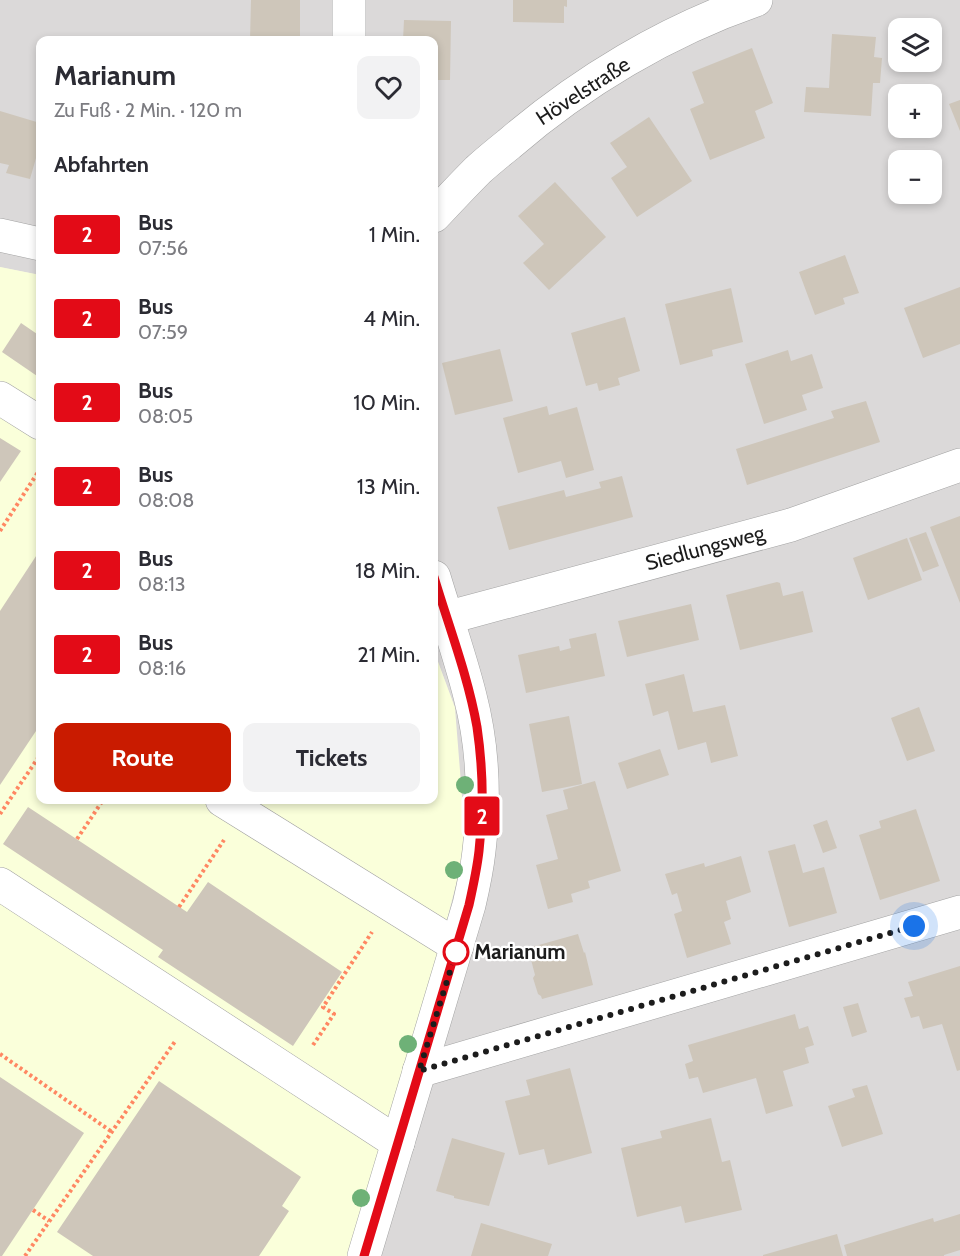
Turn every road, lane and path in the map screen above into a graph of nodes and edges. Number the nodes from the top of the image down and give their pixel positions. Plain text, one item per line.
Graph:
1 (349, 0) edge
2 (756, 0) edge
3 (349, 36) edge
4 (438, 212) edge
5 (0, 235) edge
6 (36, 243) edge
7 (0, 398) edge
8 (36, 420) edge
9 (960, 465) edge
10 (36, 478) edge
11 (0, 531) edge
12 (438, 591) edge
13 (446, 618) junction
14 (36, 761) edge
15 (100, 804) edge
16 (232, 806) edge
17 (0, 814) edge
18 (77, 839) dead end
19 (0, 884) edge
20 (390, 904) junction
21 (179, 907) dead end
22 (960, 912) edge
23 (457, 946) junction
24 (196, 1011) junction
25 (0, 1054) edge
26 (419, 1071) junction
27 (294, 1075) junction
28 (112, 1132) junction
29 (398, 1143) junction
30 (33, 1210) dead end
31 (49, 1221) junction
32 (25, 1256) edge
33 (364, 1256) edge

1 - 3 street
2 - 4 street, Hövelstraße
5 - 6 street
7 - 8 street
9 - 13 street, Siedlungsweg
10 - 11 path
12 - 13 street
13 - 23 street
14 - 17 path
15 - 18 path
16 - 20 street
16 - 21 path
19 - 24 street
20 - 23 street
20 - 27 path
22 - 26 street
23 - 26 street
24 - 27 street
24 - 28 path
25 - 28 path
26 - 29 street
27 - 29 street
28 - 31 path
29 - 33 street
30 - 31 path
31 - 32 path

